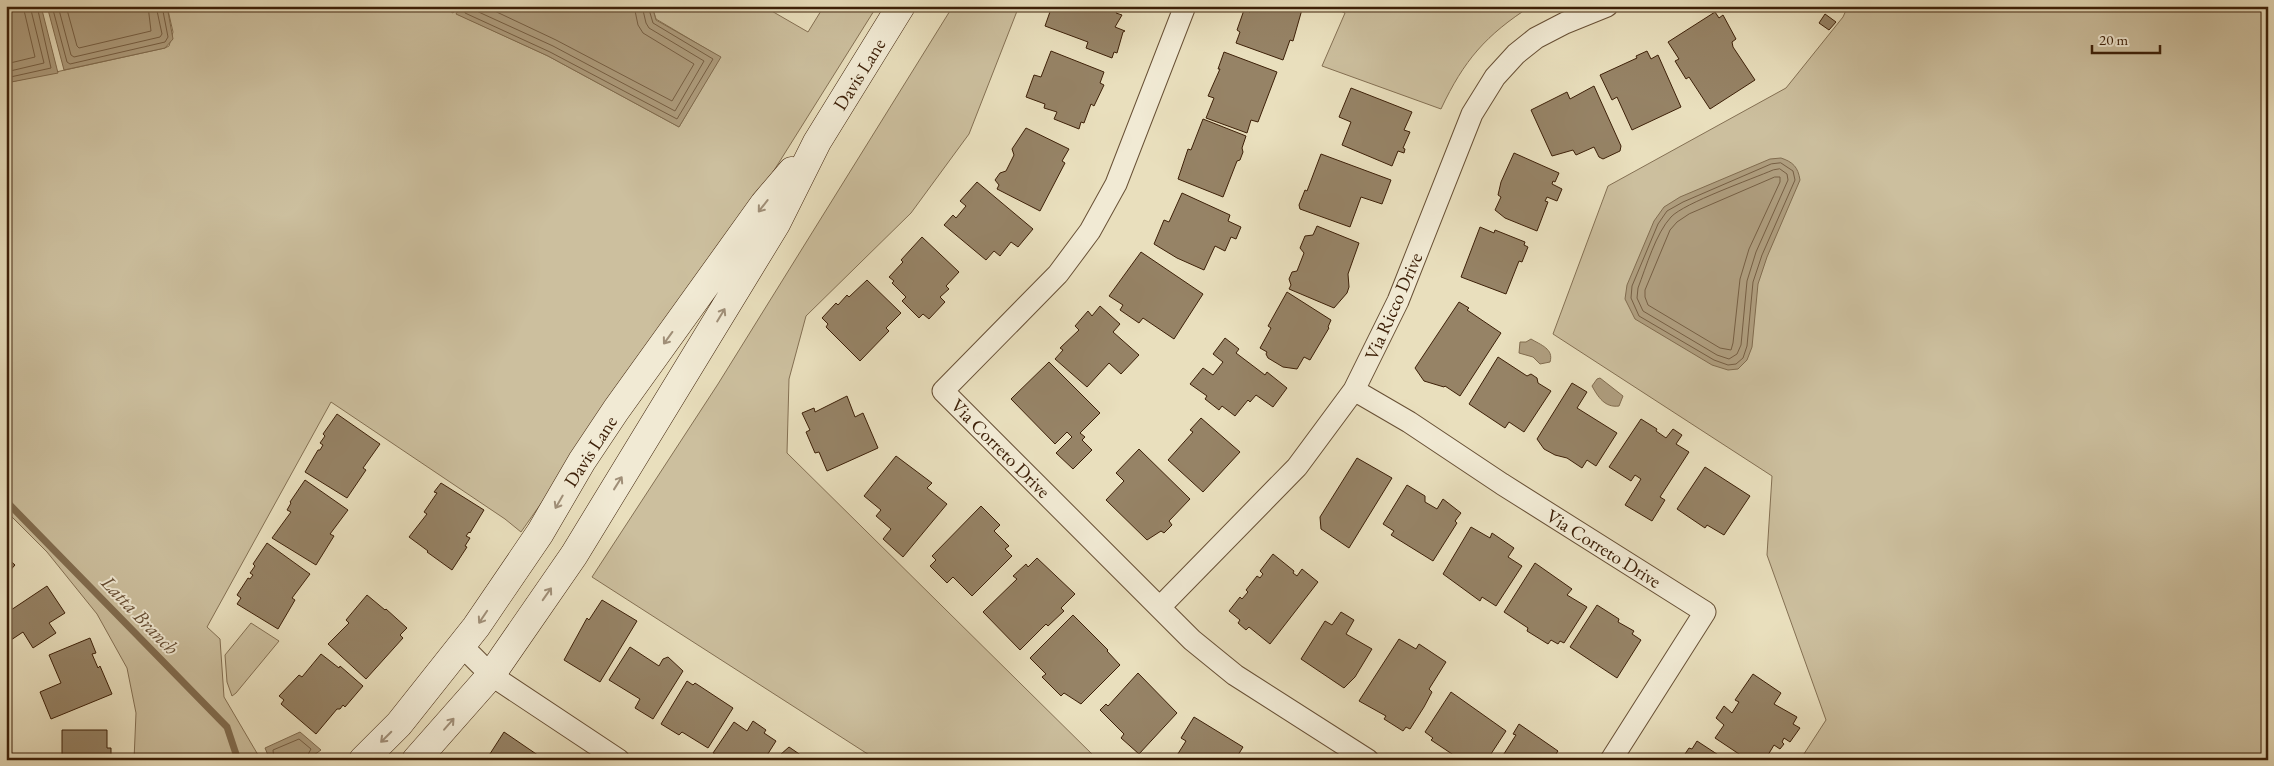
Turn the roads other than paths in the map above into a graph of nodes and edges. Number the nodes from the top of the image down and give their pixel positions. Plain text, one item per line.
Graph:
1 (901, 6) edge
2 (1186, 6) edge
3 (1607, 6) edge
4 (817, 142) junction
5 (1354, 390) junction
6 (1160, 607) junction
7 (462, 646) junction
8 (491, 675) junction
9 (363, 760) edge
10 (416, 760) edge
11 (619, 760) edge
12 (1368, 760) edge
13 (1611, 760) edge

1 - 4 street, Davis Lane
2 - 6 street, Via Correto Drive
3 - 5 street, Via Ricco Drive
4 -> 7 street, Davis Lane
8 -> 4 street, Davis Lane
5 - 6 street, Via Ricco Drive
5 - 13 street, Via Correto Drive
6 - 12 street, Via Correto Drive
7 - 8 street
7 -> 9 street, Davis Lane
10 -> 8 street, Davis Lane
8 - 11 street

